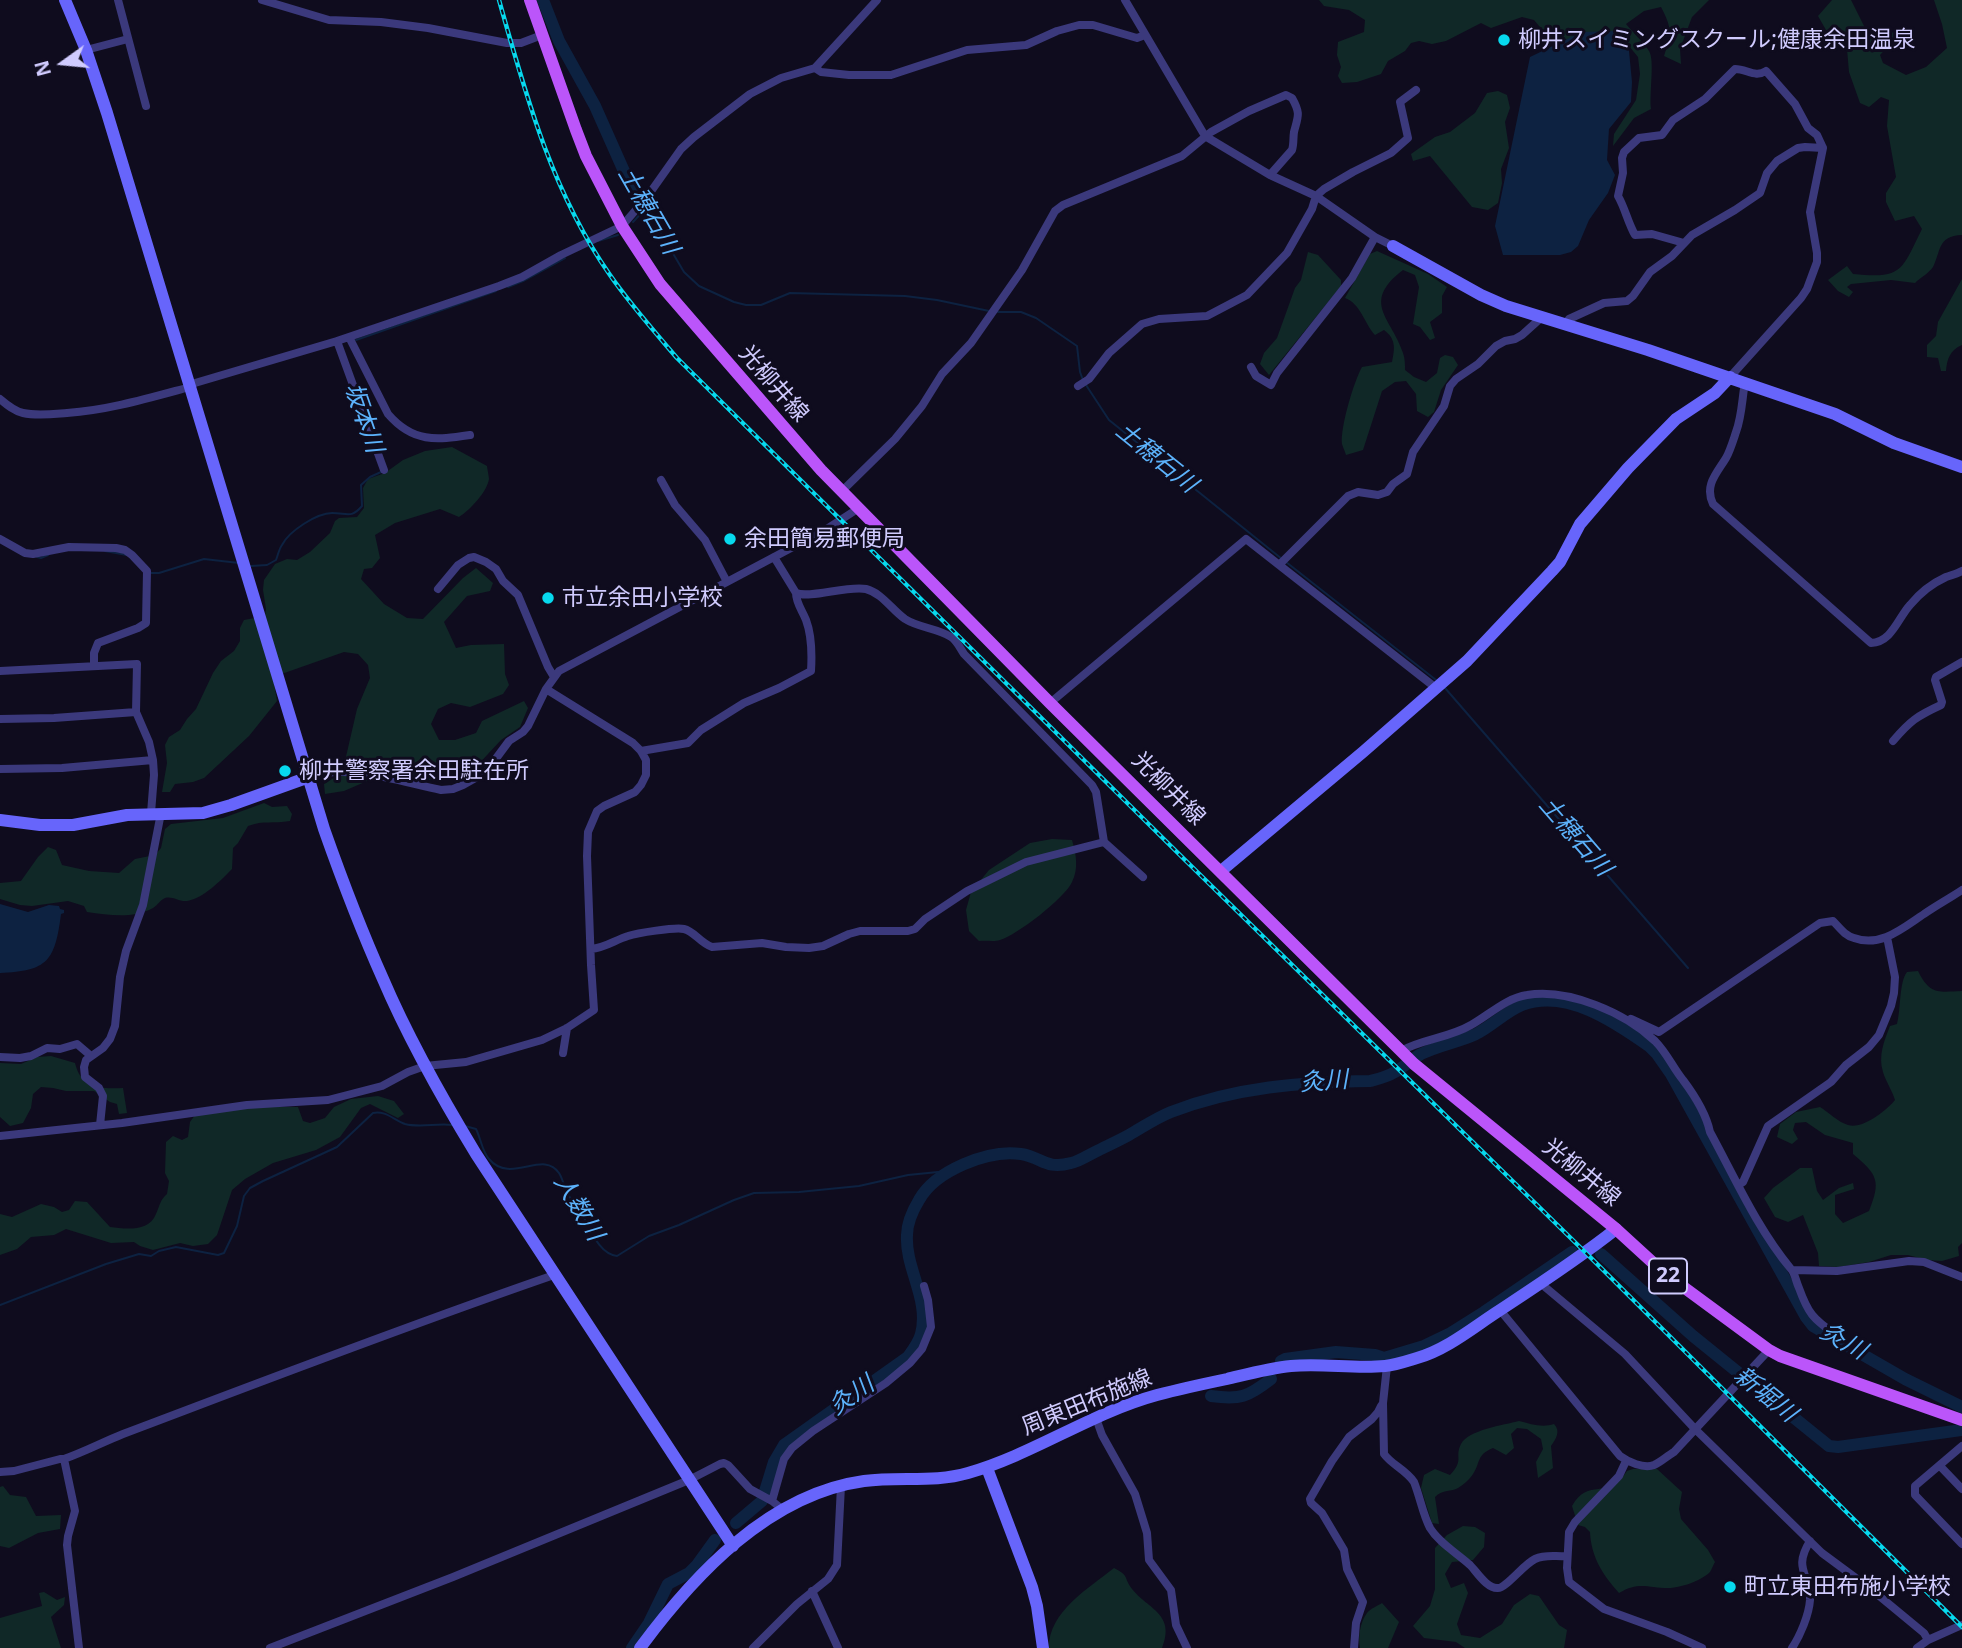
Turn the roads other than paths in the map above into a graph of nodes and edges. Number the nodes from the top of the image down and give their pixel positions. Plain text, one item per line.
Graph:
1 (65, 0) edge
2 (118, 0) edge
3 (262, 0) edge
4 (530, 0) edge
5 (877, 0) edge
6 (1125, 0) edge
7 (281, 3) edge
8 (542, 35) junction
9 (1145, 35) junction
10 (128, 39) junction
11 (86, 50) junction
12 (815, 68) junction
13 (1416, 90) dead end
14 (146, 106) dead end
15 (1205, 136) junction
16 (1823, 148) junction
17 (1269, 175) junction
18 (1316, 196) junction
19 (622, 226) junction
20 (1375, 237) junction
21 (1684, 243) junction
22 (1393, 246) joint
23 (1542, 317) junction
24 (1565, 324) junction
25 (349, 337) junction
26 (337, 341) junction
27 (1251, 367) dead end
28 (1730, 377) junction
29 (1745, 382) junction
30 (1081, 384) dead end
31 (190, 387) junction
32 (0, 399) edge
33 (470, 435) dead end
34 (1962, 467) edge
35 (384, 470) dead end
36 (661, 480) dead end
37 (842, 491) junction
38 (859, 508) junction
39 (0, 539) edge
40 (774, 557) junction
41 (1283, 561) junction
42 (1962, 571) edge
43 (727, 582) junction
44 (438, 590) dead end
45 (796, 593) junction
46 (1962, 662) edge
47 (94, 666) junction
48 (0, 671) edge
49 (554, 677) junction
50 (1436, 688) junction
51 (546, 689) junction
52 (1050, 703) junction
53 (136, 712) junction
54 (0, 719) edge
55 (1893, 741) dead end
56 (641, 751) junction
57 (153, 760) junction
58 (0, 769) edge
59 (309, 777) junction
60 (156, 813) junction
61 (0, 820) edge
62 (1104, 842) junction
63 (1221, 871) junction
64 (1143, 877) dead end
65 (1962, 890) edge
66 (1886, 937) junction
67 (591, 949) junction
68 (1609, 1011) junction
69 (567, 1028) junction
70 (563, 1052) dead end
71 (91, 1056) junction
72 (0, 1057) edge
73 (1407, 1057) junction
74 (425, 1066) junction
75 (100, 1125) junction
76 (0, 1136) edge
77 (1738, 1185) junction
78 (1616, 1229) junction
79 (1793, 1270) junction
80 (554, 1275) junction
81 (1962, 1277) edge
82 (1542, 1282) junction
83 (924, 1286) dead end
84 (1500, 1310) junction
85 (1838, 1333) dead end
86 (1769, 1350) junction
87 (1387, 1366) junction
88 (1383, 1403) junction
89 (1096, 1418) junction
90 (1962, 1420) edge
91 (1695, 1429) junction
92 (1962, 1446) edge
93 (64, 1459) junction
94 (1626, 1461) junction
95 (1940, 1466) junction
96 (987, 1468) junction
97 (0, 1472) edge
98 (689, 1480) junction
99 (841, 1486) junction
100 (1962, 1489) edge
101 (774, 1503) junction
102 (1810, 1541) junction
103 (1962, 1544) edge
104 (733, 1546) junction
105 (1567, 1556) junction
106 (812, 1591) junction
107 (1962, 1625) edge
108 (1928, 1640) junction
109 (79, 1648) edge
110 (270, 1648) edge
111 (640, 1648) edge
112 (753, 1648) edge
113 (838, 1648) edge
114 (1043, 1648) edge
115 (1186, 1648) edge
116 (1354, 1648) edge
117 (1702, 1648) edge
118 (1792, 1648) edge
119 (1917, 1648) edge

1 - 11 street
2 - 10 street
3 - 7 street
4 - 8 main road, 光柳井線 / 22
5 - 12 street
6 - 9 street
7 - 8 street
8 - 19 main road, 光柳井線 / 22
9 - 12 street
9 - 15 street
10 - 11 street
10 - 14 street
11 - 31 street
12 - 19 street
13 - 18 street
15 - 17 street
15 - 17 street
15 - 37 street
16 - 21 street
16 - 21 street
16 - 28 street
17 - 18 street
18 - 20 street
18 - 30 street
19 - 25 street
19 - 37 main road, 光柳井線 / 22
20 - 22 street
20 - 27 street
21 - 24 street
22 - 23 street
23 - 24 street
23 - 41 street
24 - 28 street
25 - 26 street
25 - 33 street
26 - 31 street
26 - 35 street
28 - 29 street
28 - 50 street
29 - 34 street
29 - 42 street
31 - 32 street
31 - 59 street
36 - 43 street
37 - 38 main road, 光柳井線 / 22
38 - 40 street
38 - 52 main road, 光柳井線 / 22
39 - 47 street
40 - 43 street
40 - 45 street
41 - 50 street
41 - 52 street
43 - 49 street
44 - 49 street
45 - 56 street
45 - 62 street
46 - 55 street
47 - 48 street
47 - 53 street
49 - 51 street
50 - 63 street
51 - 56 street
51 - 59 street
52 - 63 main road, 光柳井線 / 22
53 - 54 street
53 - 57 street
56 - 67 street
57 - 58 street
57 - 60 street
59 - 60 street
59 - 74 street
60 - 61 street
60 - 71 street
62 - 64 street
62 - 67 street
63 - 73 main road, 光柳井線 / 22
65 - 66 street
66 - 68 street
66 - 77 street
67 - 69 street
68 - 73 street
68 - 77 street
69 - 70 street
69 - 74 street
71 - 72 street
71 - 75 street
73 - 78 main road, 光柳井線 / 22
74 - 75 street
74 - 80 street
75 - 76 street
77 - 79 street
78 - 82 street, 周東田布施線
78 - 86 main road, 光柳井線 / 22
79 - 81 street
79 - 85 street
80 - 93 street
80 - 98 street
82 - 84 street, 周東田布施線
82 - 91 street
83 - 101 street
84 - 87 street, 周東田布施線
84 - 94 street
86 - 90 main road, 光柳井線 / 22
86 - 91 street
87 - 88 street
87 - 89 street, 周東田布施線
88 - 105 street
88 - 116 street
89 - 96 street, 周東田布施線
89 - 115 street
91 - 94 street
91 - 102 street
92 - 95 street
93 - 97 street
93 - 109 street
94 - 105 street
95 - 100 street
95 - 103 street
96 - 99 street, 周東田布施線
96 - 114 street
98 - 101 street
98 - 104 street
98 - 110 street
99 - 101 street, 周東田布施線
99 - 106 street
101 - 104 street, 周東田布施線
102 - 108 street
102 - 118 street
104 - 111 street, 周東田布施線
105 - 117 street
106 - 112 street
106 - 113 street
107 - 108 street
108 - 119 street

